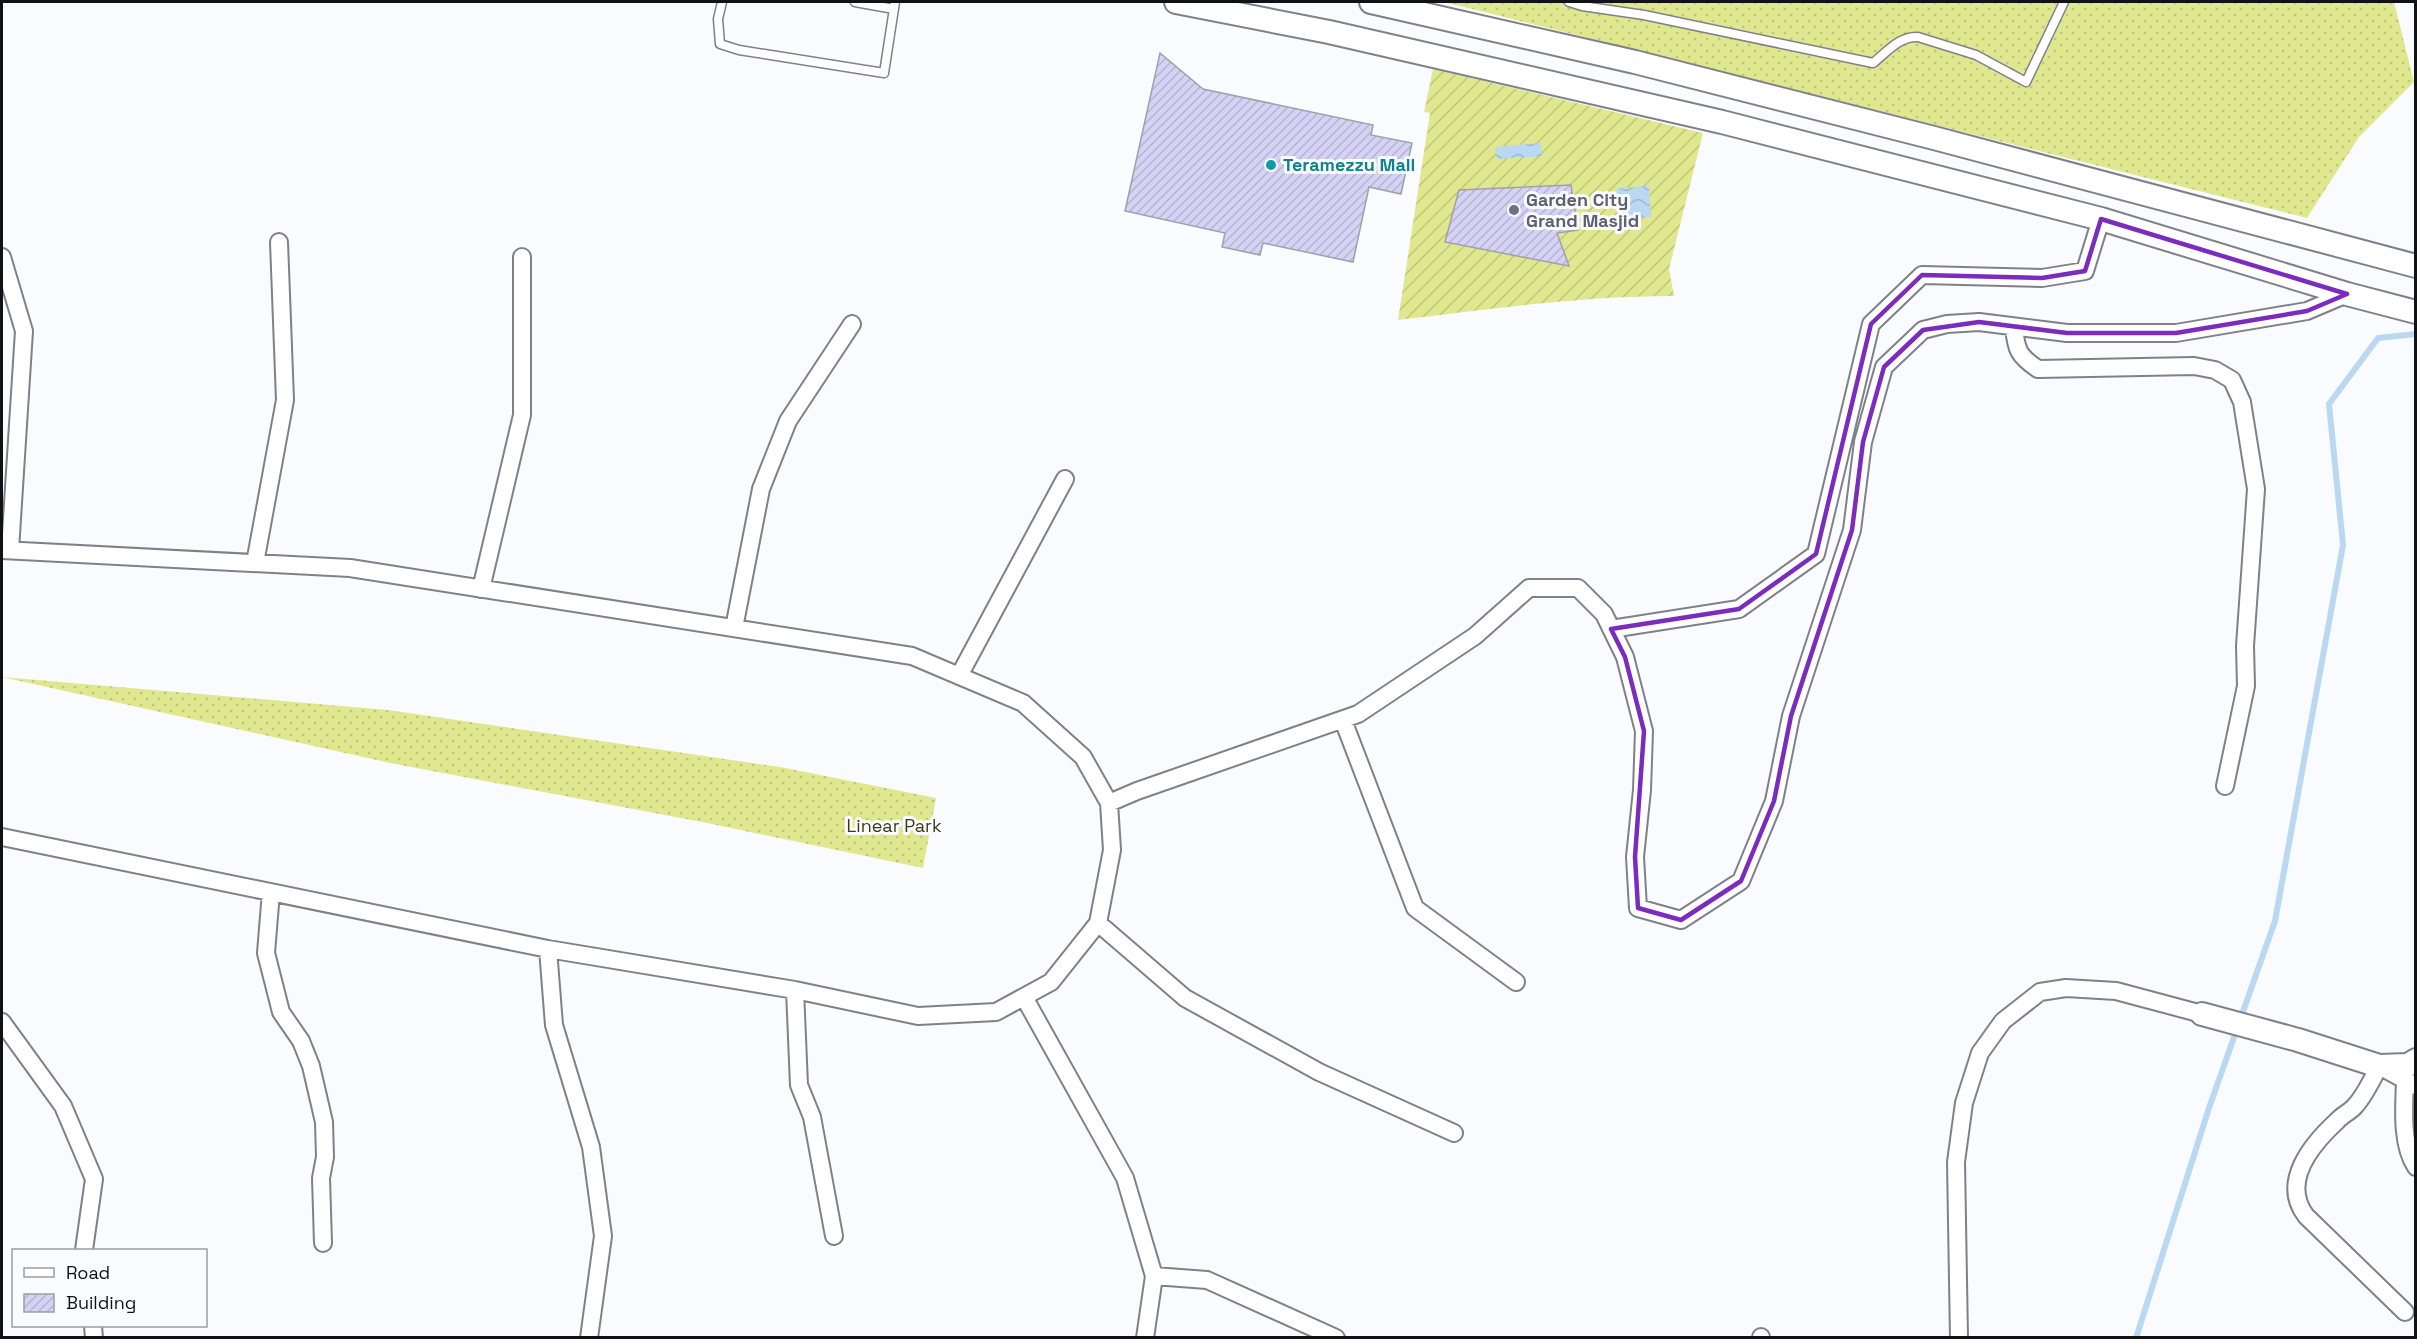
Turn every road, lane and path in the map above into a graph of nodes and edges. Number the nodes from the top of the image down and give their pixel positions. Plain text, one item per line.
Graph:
1 (722, 2) edge
2 (855, 2) edge
3 (1176, 2) edge
4 (1371, 2) edge
5 (1569, 2) edge
6 (895, 5) edge
7 (2062, 5) edge
8 (2102, 219) junction
9 (279, 242) dead end
10 (522, 256) dead end
11 (2, 257) edge
12 (2415, 266) edge
13 (2347, 294) junction
14 (2415, 312) edge
15 (852, 324) dead end
16 (2014, 327) junction
17 (1065, 478) dead end
18 (6, 550) edge
19 (255, 563) junction
20 (481, 589) junction
21 (734, 628) junction
22 (1611, 629) junction
23 (959, 676) junction
24 (1343, 720) junction
25 (2225, 786) dead end
26 (1109, 803) junction
27 (2, 837) edge
28 (271, 892) junction
29 (1098, 923) junction
30 (549, 948) junction
31 (1516, 982) dead end
32 (795, 990) junction
33 (1024, 997) junction
34 (2202, 1014) joint
35 (2, 1022) edge
36 (2415, 1060) edge
37 (2379, 1066) junction
38 (2410, 1084) edge
39 (1454, 1133) dead end
40 (2415, 1167) edge
41 (834, 1236) dead end
42 (322, 1243) dead end
43 (84, 1249) edge
44 (1154, 1276) junction
45 (2405, 1312) dead end
46 (589, 1338) edge
47 (1145, 1338) edge
48 (1336, 1338) edge
49 (1959, 1338) edge

1 - 6 lane
2 - 6 lane
3 - 8 street
4 - 12 street
5 - 7 lane
8 - 13 street
8 - 22 street
9 - 19 street
10 - 20 street
11 - 18 street
13 - 14 street
13 - 16 street
15 - 21 street
16 - 22 street
16 - 25 street
17 - 23 street
18 - 19 street
19 - 20 street
20 - 21 street
21 - 23 street
22 - 24 street
23 - 26 street
24 - 26 street
24 - 31 street
26 - 29 street
27 - 28 street
28 - 30 street
28 - 42 street
29 - 33 street
29 - 39 street
30 - 32 street
30 - 46 street
32 - 33 street
32 - 41 street
33 - 44 street
34 - 37 street
34 - 49 street
35 - 43 street
36 - 37 street
37 - 38 street
37 - 45 street
38 - 40 street
44 - 47 street
44 - 48 street

